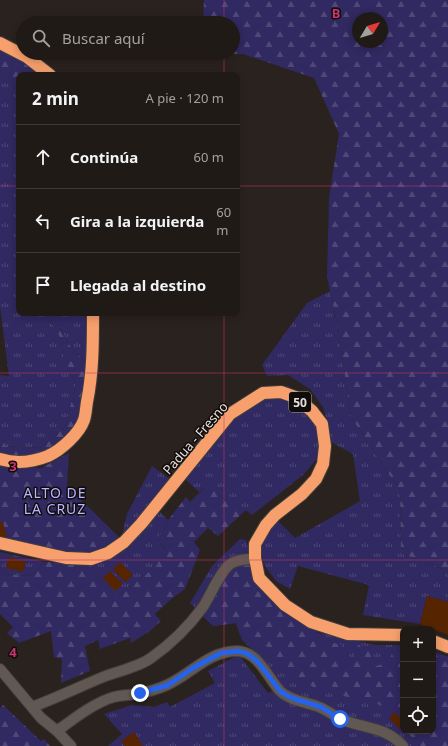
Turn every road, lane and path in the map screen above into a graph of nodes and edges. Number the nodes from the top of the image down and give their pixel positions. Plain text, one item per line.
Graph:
1 (0, 43) edge
2 (16, 51) edge
3 (31, 60) edge
4 (46, 72) edge
5 (93, 316) edge
6 (0, 459) edge
7 (0, 544) edge
8 (255, 558) junction
9 (400, 635) edge
10 (436, 642) edge
11 (448, 647) edge
12 (0, 669) edge
13 (32, 707) junction
14 (57, 731) junction
15 (71, 746) edge
16 (403, 746) edge

1 - 2 highway
3 - 4 highway
5 - 6 highway
7 - 8 highway, Padua - Fresno / 50
8 - 9 highway, Padua - Fresno / 50
8 - 13 street
10 - 11 highway
12 - 13 street
13 - 14 street
14 - 15 street
14 - 16 street

